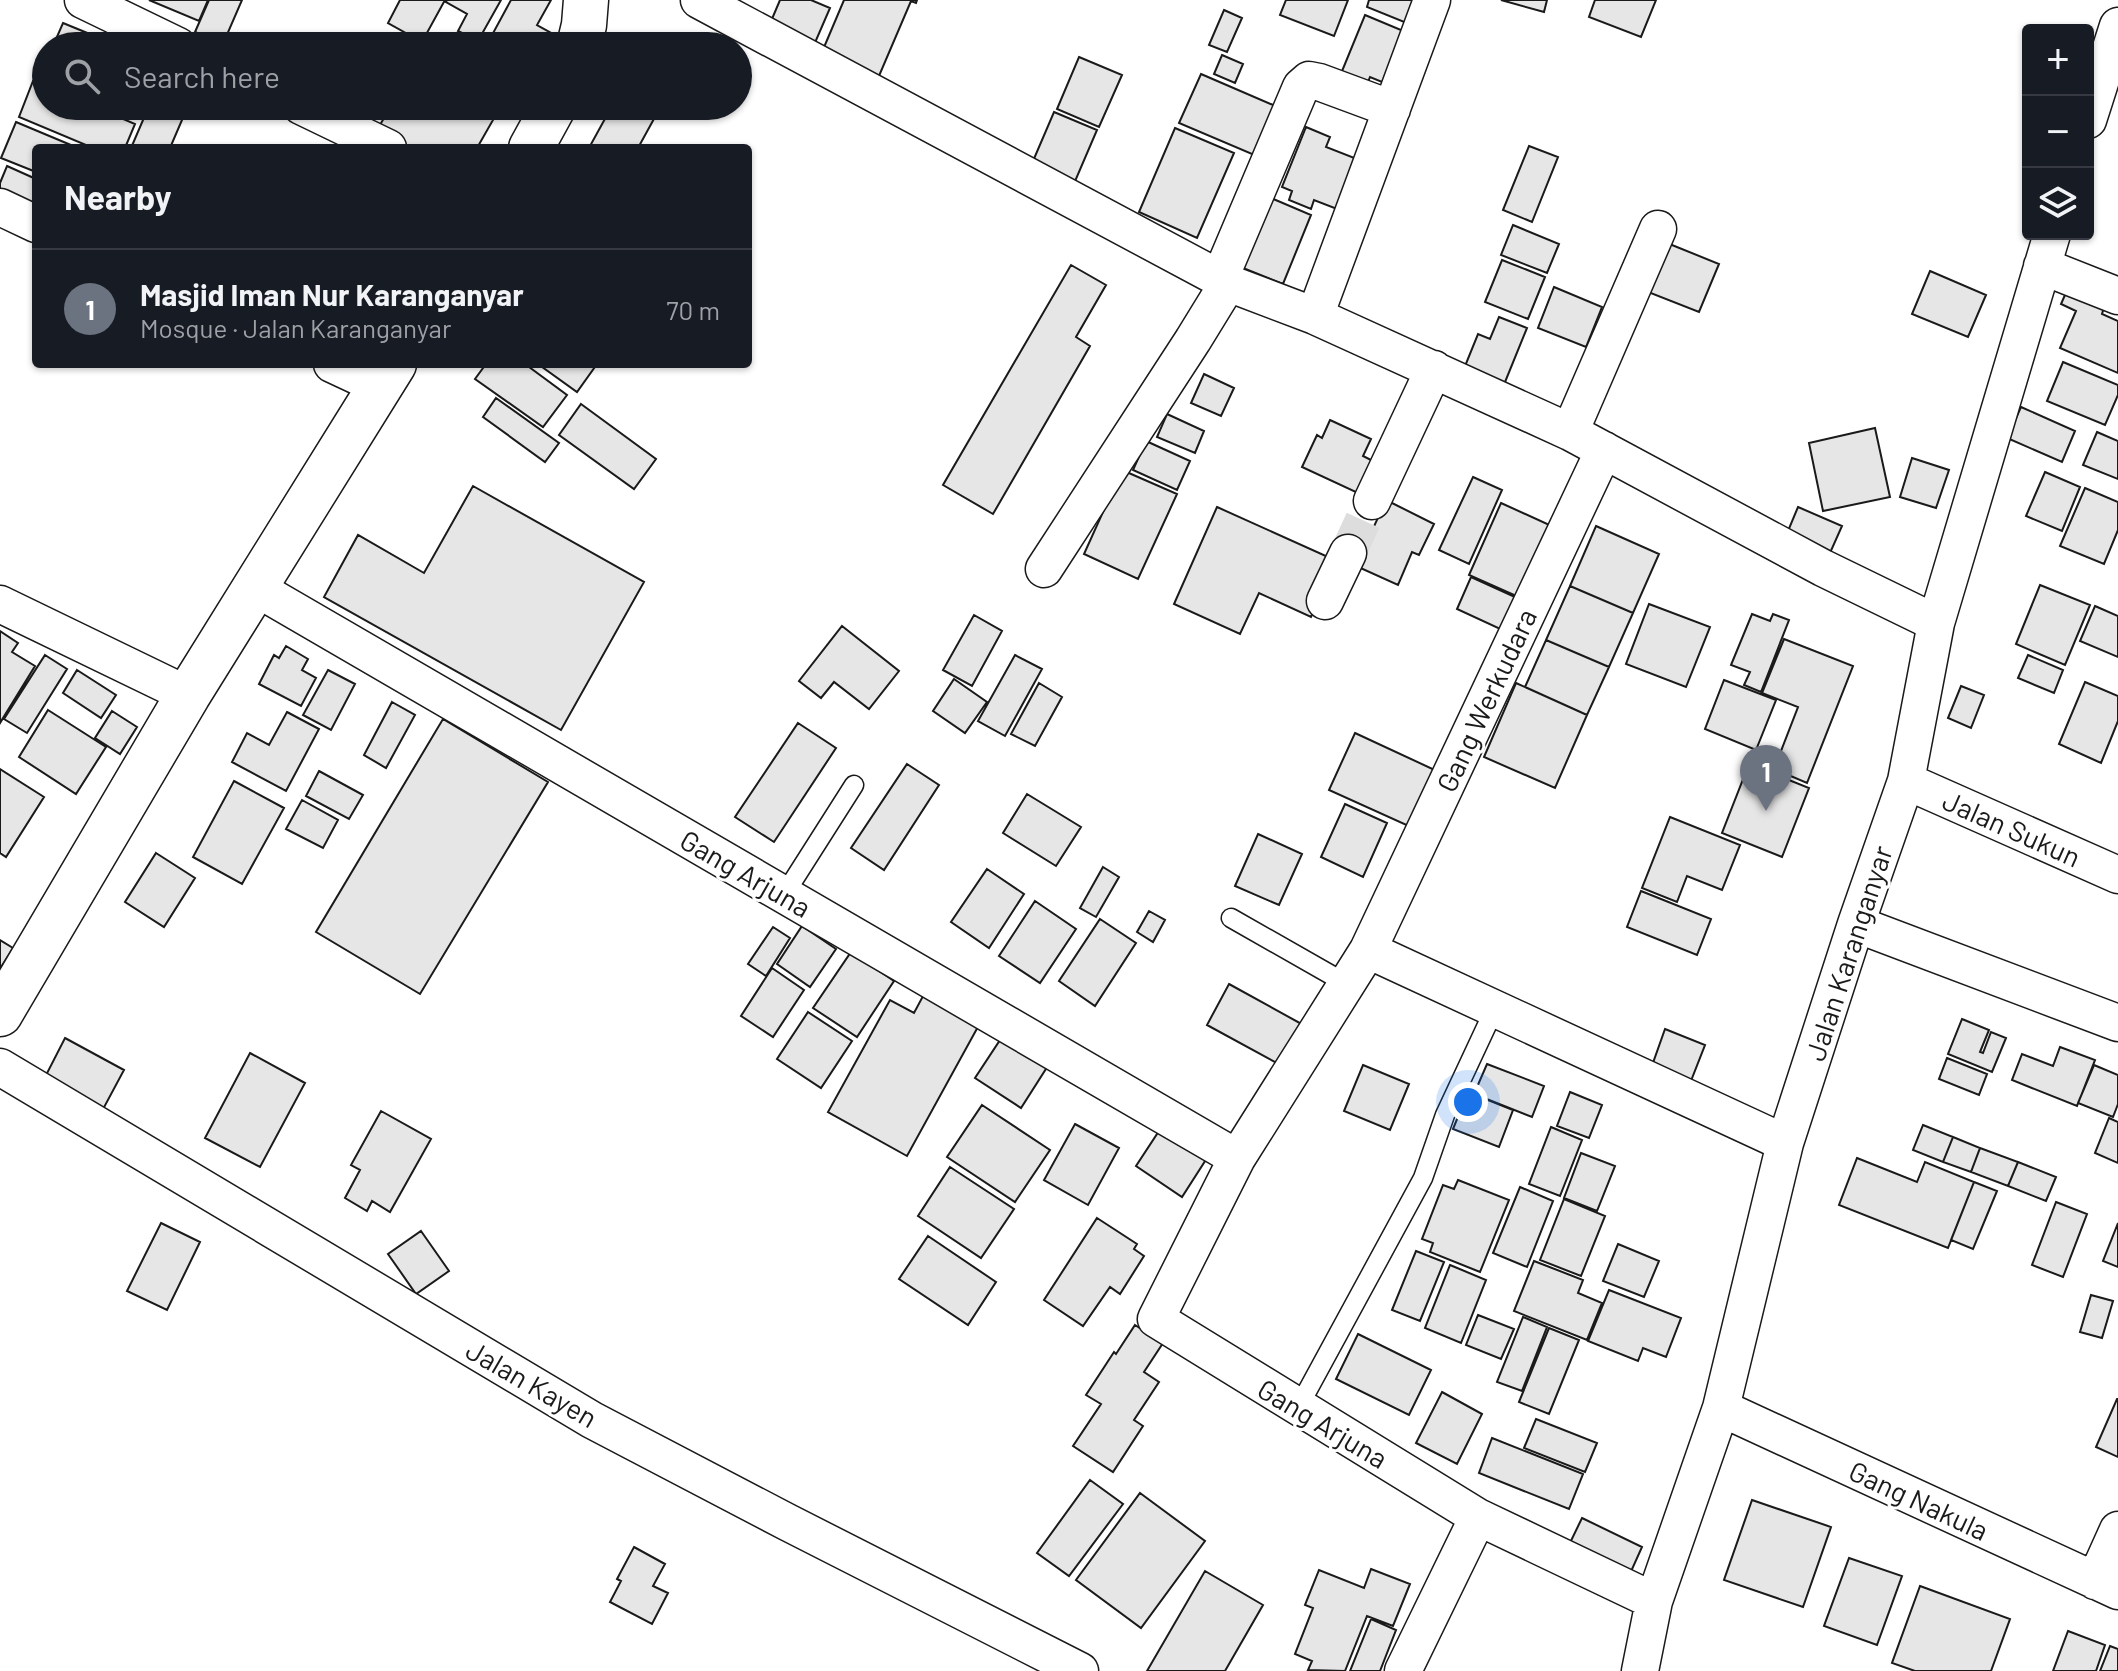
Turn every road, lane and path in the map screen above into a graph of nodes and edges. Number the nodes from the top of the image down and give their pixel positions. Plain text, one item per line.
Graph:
1 (83, 0) edge
2 (699, 0) edge
3 (1432, 0) edge
4 (2118, 26) edge
5 (149, 32) edge
6 (2094, 101) edge
7 (1392, 109) junction
8 (330, 120) edge
9 (546, 120) edge
10 (380, 144) edge
11 (533, 144) edge
12 (0, 207) edge
13 (32, 222) edge
14 (1658, 229) dead end
15 (2047, 250) edge
16 (1224, 280) junction
17 (2118, 296) edge
18 (1315, 316) junction
19 (352, 368) edge
20 (1434, 369) junction
21 (387, 375) edge
22 (1570, 432) junction
23 (1604, 450) junction
24 (1372, 501) tunnel mouth
25 (1348, 553) tunnel mouth
26 (1044, 569) dead end
27 (256, 588) junction
28 (1325, 601) dead end
29 (0, 604) edge
30 (1936, 623) junction
31 (188, 695) junction
32 (1906, 781) junction
33 (854, 785) dead end
34 (2118, 875) edge
35 (784, 895) junction
36 (1231, 918) dead end
37 (1856, 924) junction
38 (1368, 950) junction
39 (1347, 984) junction
40 (1495, 1008) junction
41 (0, 1014) edge
42 (2118, 1023) edge
43 (0, 1067) edge
44 (1785, 1143) junction
45 (1237, 1158) junction
46 (1298, 1408) junction
47 (1721, 1408) junction
48 (1478, 1517) junction
49 (2118, 1530) edge
50 (2106, 1586) edge
51 (1654, 1601) junction
52 (1080, 1671) edge
53 (1403, 1671) edge
54 (1640, 1671) edge

1 - 5 street
2 - 16 street
3 - 7 street
4 - 6 street
7 - 16 street
7 - 18 street
8 - 10 street
9 - 11 main road
12 - 13 street
14 - 22 street
15 - 17 street
15 - 30 street, Jalan Karanganyar
16 - 18 street
16 - 26 street
18 - 20 street
19 - 21 street
20 - 22 street
20 - 24 street
21 - 27 main road
22 - 23 street
23 - 30 street
23 - 38 street, Gang Werkudara
25 - 28 street
27 - 31 main road
27 - 35 street, Gang Arjuna
29 - 31 street
30 - 32 street, Jalan Karanganyar
31 - 41 main road
32 - 34 street, Jalan Sukun
32 - 37 street, Jalan Karanganyar
33 - 35 lane
35 - 45 street, Gang Arjuna
36 - 39 lane
37 - 42 street
37 - 44 street, Jalan Karanganyar
38 - 39 street, Gang Arjuna
38 - 40 street
39 - 45 street, Gang Arjuna
40 - 44 street
40 - 46 lane
43 - 52 street, Jalan Kayen
44 - 47 street, Jalan Karanganyar
45 - 46 street, Gang Arjuna
46 - 48 street, Gang Arjuna
47 - 50 street, Gang Nakula
47 - 51 street, Jalan Karanganyar
48 - 51 street, Gang Arjuna
48 - 53 street
49 - 50 street
51 - 54 street, Jalan Karanganyar

